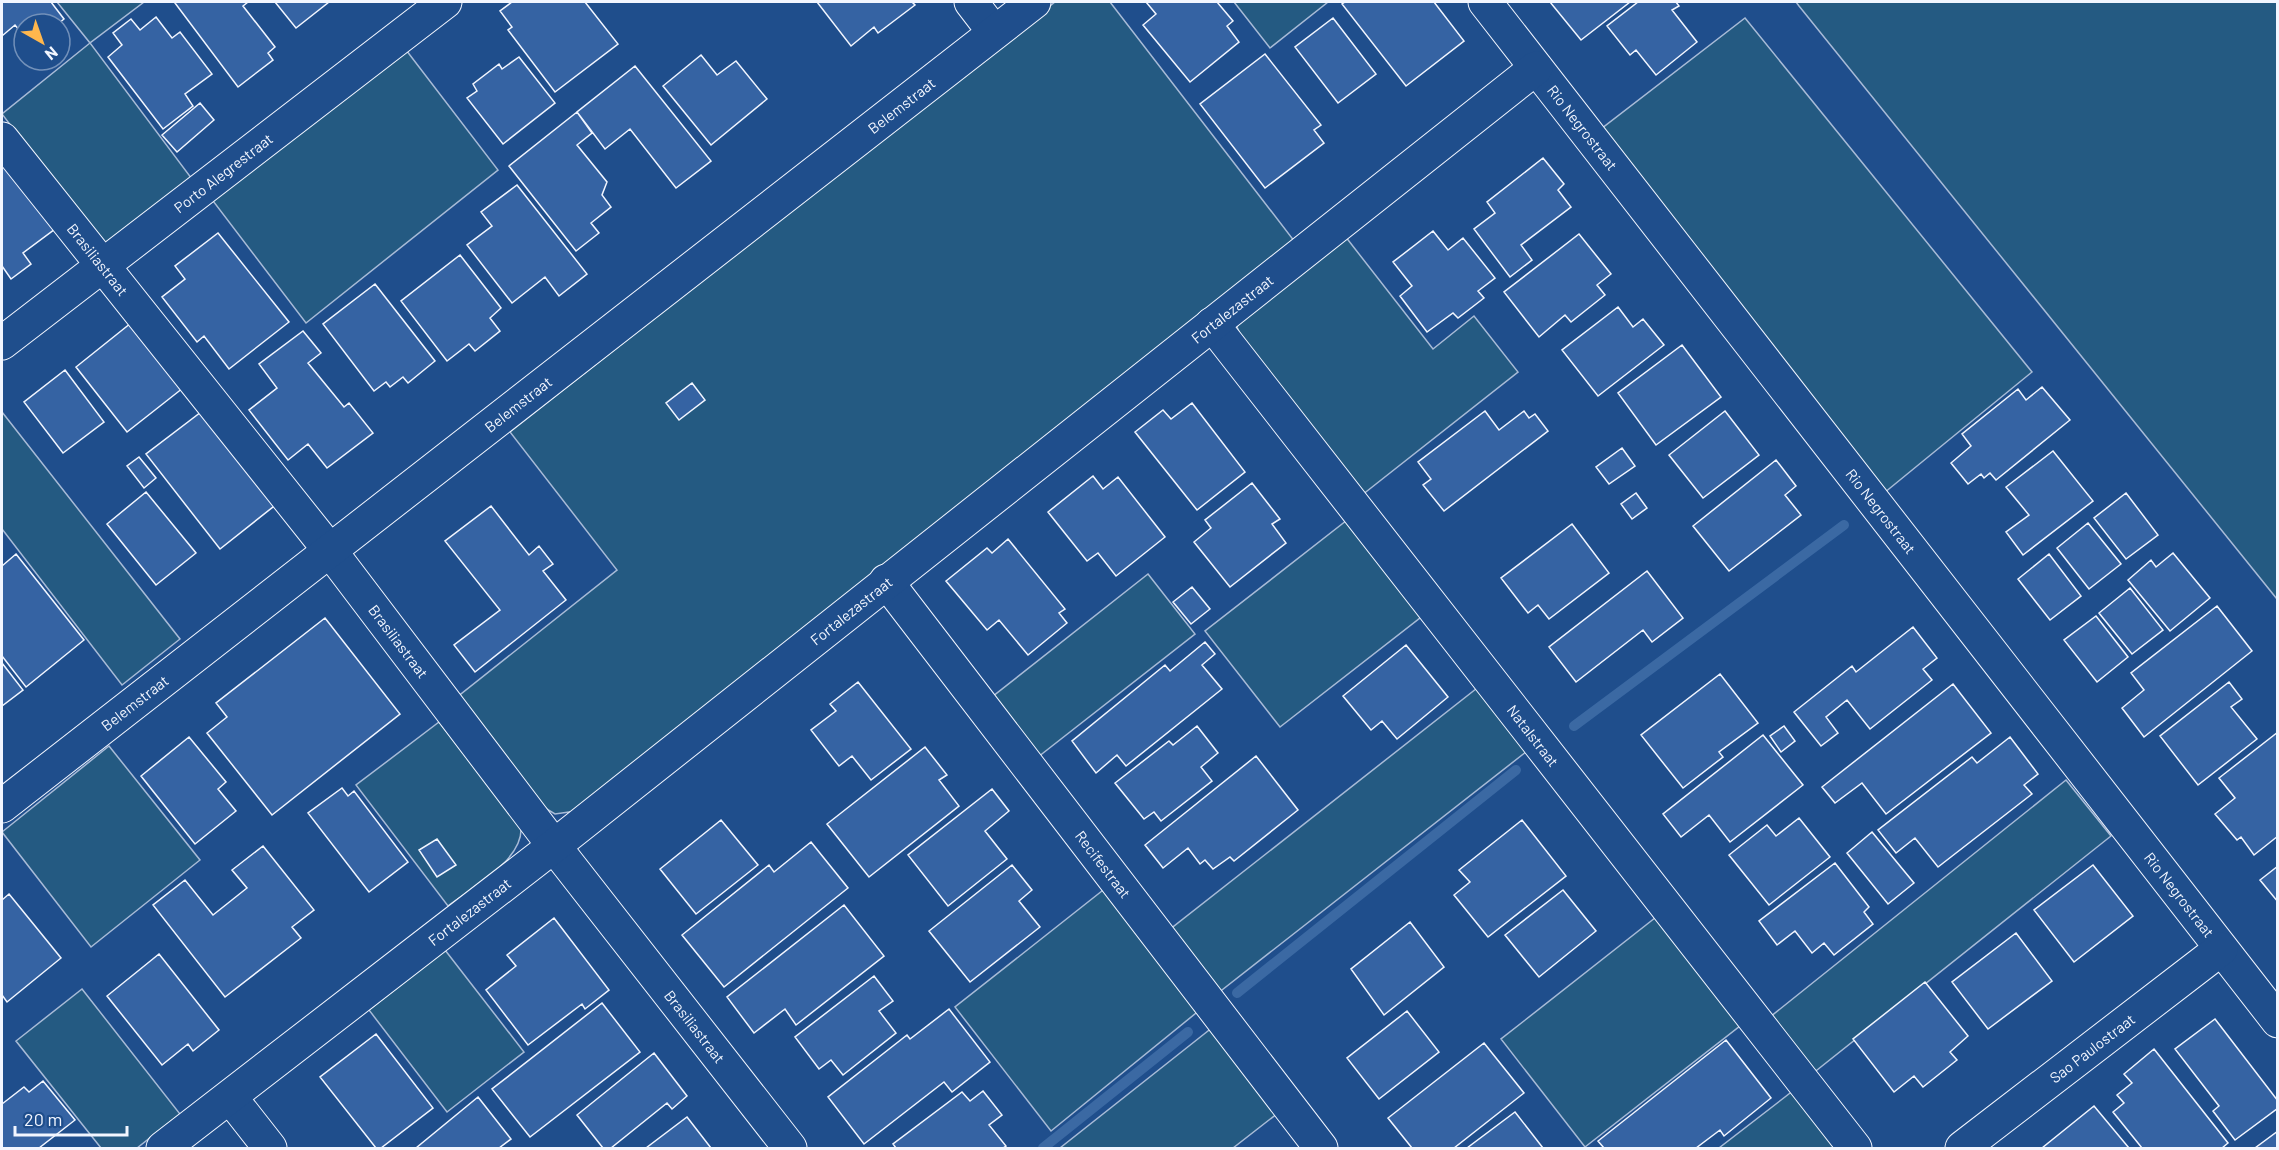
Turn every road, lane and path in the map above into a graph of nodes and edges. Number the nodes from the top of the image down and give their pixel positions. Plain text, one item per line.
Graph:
1 (446, 2) edge
2 (970, 2) edge
3 (1034, 2) edge
4 (1485, 2) edge
5 (994, 32) junction
6 (1536, 68) junction
7 (2, 139) edge
8 (103, 267) junction
9 (1212, 324) junction
10 (2, 344) edge
11 (331, 552) junction
12 (886, 581) junction
13 (2, 806) edge
14 (554, 846) junction
15 (2222, 949) junction
16 (2277, 1021) edge
17 (230, 1097) junction
18 (163, 1149) edge
19 (270, 1149) edge
20 (790, 1149) edge
21 (1322, 1149) edge
22 (1855, 1149) edge
23 (1962, 1149) edge

1 - 8 street, Porto Alegrestraat
2 - 5 street
3 - 5 street, Belemstraat
4 - 6 street, Rio Negrostraat
5 - 11 street, Belemstraat
6 - 9 street, Fortalezastraat
6 - 15 street, Rio Negrostraat
7 - 8 street, Brasiliastraat
8 - 10 street, Porto Alegrestraat
8 - 11 street, Brasiliastraat
9 - 12 street, Fortalezastraat
9 - 22 street, Natalstraat
11 - 13 street, Belemstraat
11 - 14 street, Brasiliastraat
12 - 14 street, Fortalezastraat
12 - 21 street, Recifestraat
14 - 17 street, Fortalezastraat
14 - 20 street, Brasiliastraat
15 - 16 street, Rio Negrostraat
15 - 23 street, Sao Paulostraat
17 - 18 street, Fortalezastraat
17 - 19 street

